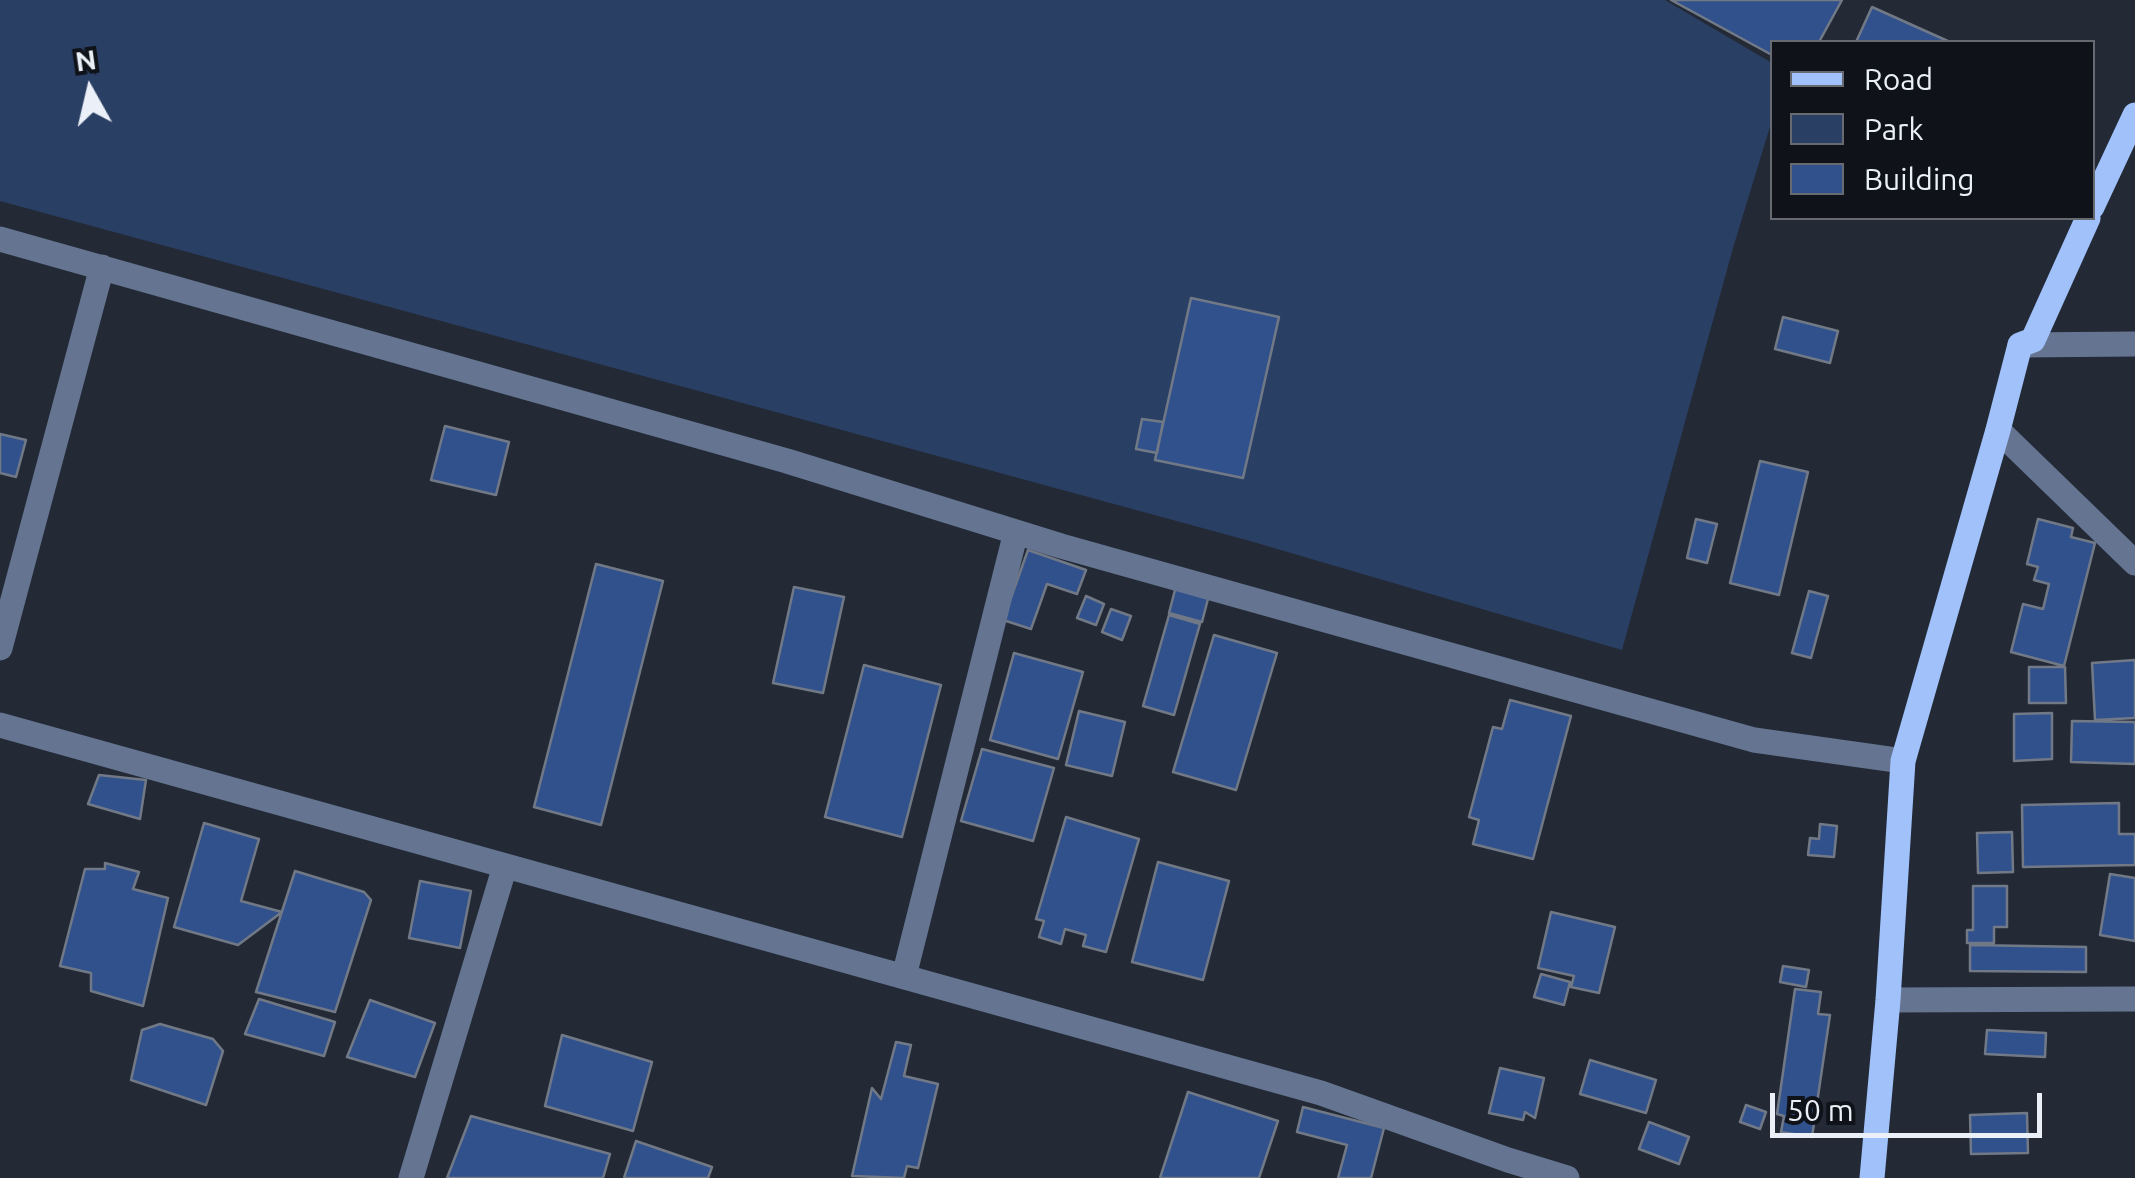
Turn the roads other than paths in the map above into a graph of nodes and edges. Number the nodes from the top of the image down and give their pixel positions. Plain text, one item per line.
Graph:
1 (2135, 115) edge
2 (2095, 201) edge
3 (2087, 220) edge
4 (0, 239) edge
5 (102, 267) junction
6 (2135, 344) edge
7 (2020, 346) junction
8 (1998, 430) junction
9 (1016, 532) junction
10 (2135, 562) edge
11 (0, 648) edge
12 (0, 725) edge
13 (1903, 762) junction
14 (505, 866) junction
15 (904, 976) junction
16 (2135, 999) edge
17 (1888, 1000) junction
18 (411, 1178) edge
19 (1568, 1178) edge
20 (1872, 1178) edge

1 - 2 main road
3 - 7 main road
4 - 5 street
5 - 9 street
5 - 11 street
6 - 7 street
7 - 8 main road
8 - 10 street
8 - 13 main road
9 - 13 street
9 - 15 street
12 - 14 street
13 - 17 main road
14 - 15 street
14 - 18 street
15 - 19 street
16 - 17 street
17 - 20 main road

